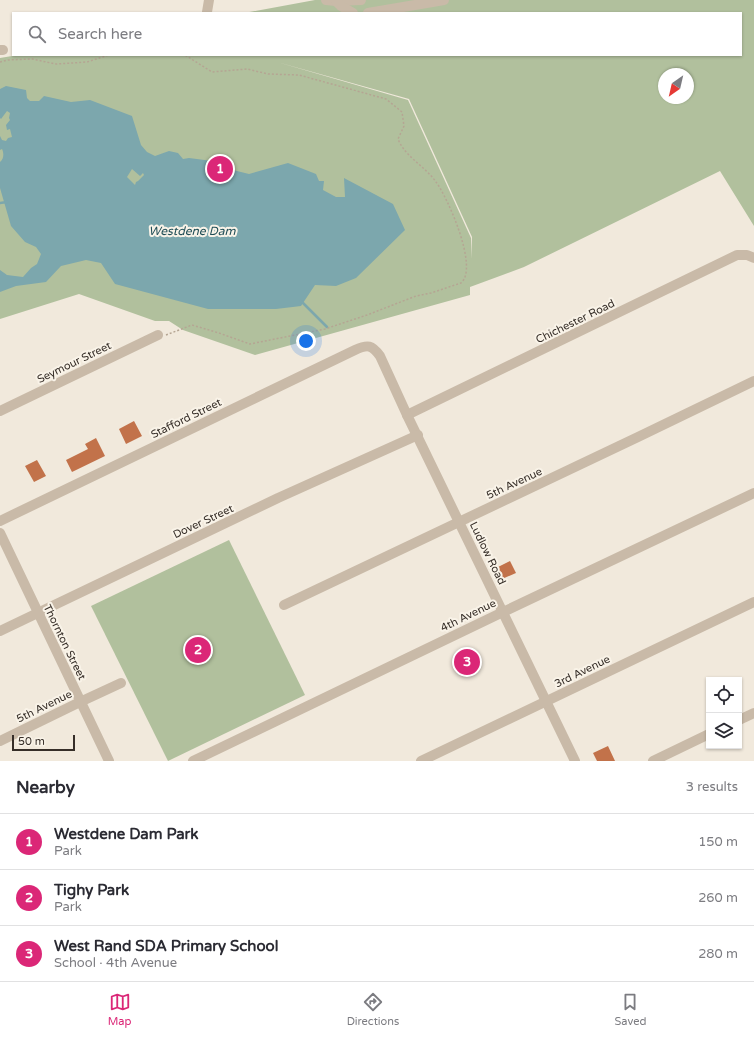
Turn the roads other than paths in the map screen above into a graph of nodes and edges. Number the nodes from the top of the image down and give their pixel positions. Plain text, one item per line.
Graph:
1 (209, 0) edge
2 (361, 0) edge
3 (444, 0) edge
4 (331, 1) edge
5 (207, 12) edge
6 (351, 12) edge
7 (374, 12) edge
8 (754, 258) edge
9 (158, 335) road end
10 (380, 356) joint
11 (754, 381) edge
12 (0, 411) edge
13 (407, 415) junction
14 (418, 435) junction
15 (754, 493) edge
16 (0, 521) edge
17 (460, 522) junction
18 (0, 533) edge
19 (754, 602) edge
20 (284, 605) dead end
21 (503, 612) junction
22 (38, 613) junction
23 (0, 631) edge
24 (121, 683) dead end
25 (80, 702) junction
26 (546, 702) junction
27 (754, 713) edge
28 (742, 719) edge
29 (706, 735) edge
30 (0, 741) edge
31 (109, 761) edge
32 (193, 761) edge
33 (421, 761) edge
34 (575, 761) edge
35 (653, 761) edge

1 - 5 street
2 - 4 street
3 - 7 street
4 - 6 street
8 - 13 street, Chichester Road
9 - 12 street, Seymour Street
10 - 13 street, Ludlow Road
10 - 16 street, Stafford Street
11 - 17 street, 5th Avenue
13 - 14 street, Ludlow Road
14 - 17 street, Ludlow Road
14 - 22 street, Dover Street
15 - 21 street, 4th Avenue
17 - 20 street, 5th Avenue
17 - 21 street, Ludlow Road
18 - 22 street, Thornton Street
19 - 26 street, 3rd Avenue
21 - 26 street, Ludlow Road
21 - 32 street, 4th Avenue
22 - 23 street, Dover Street
22 - 25 street, Thornton Street
24 - 25 street, 5th Avenue
25 - 30 street, 5th Avenue
25 - 31 street, Thornton Street
26 - 33 street, 3rd Avenue
26 - 34 street, Ludlow Road
27 - 28 street
29 - 35 street

